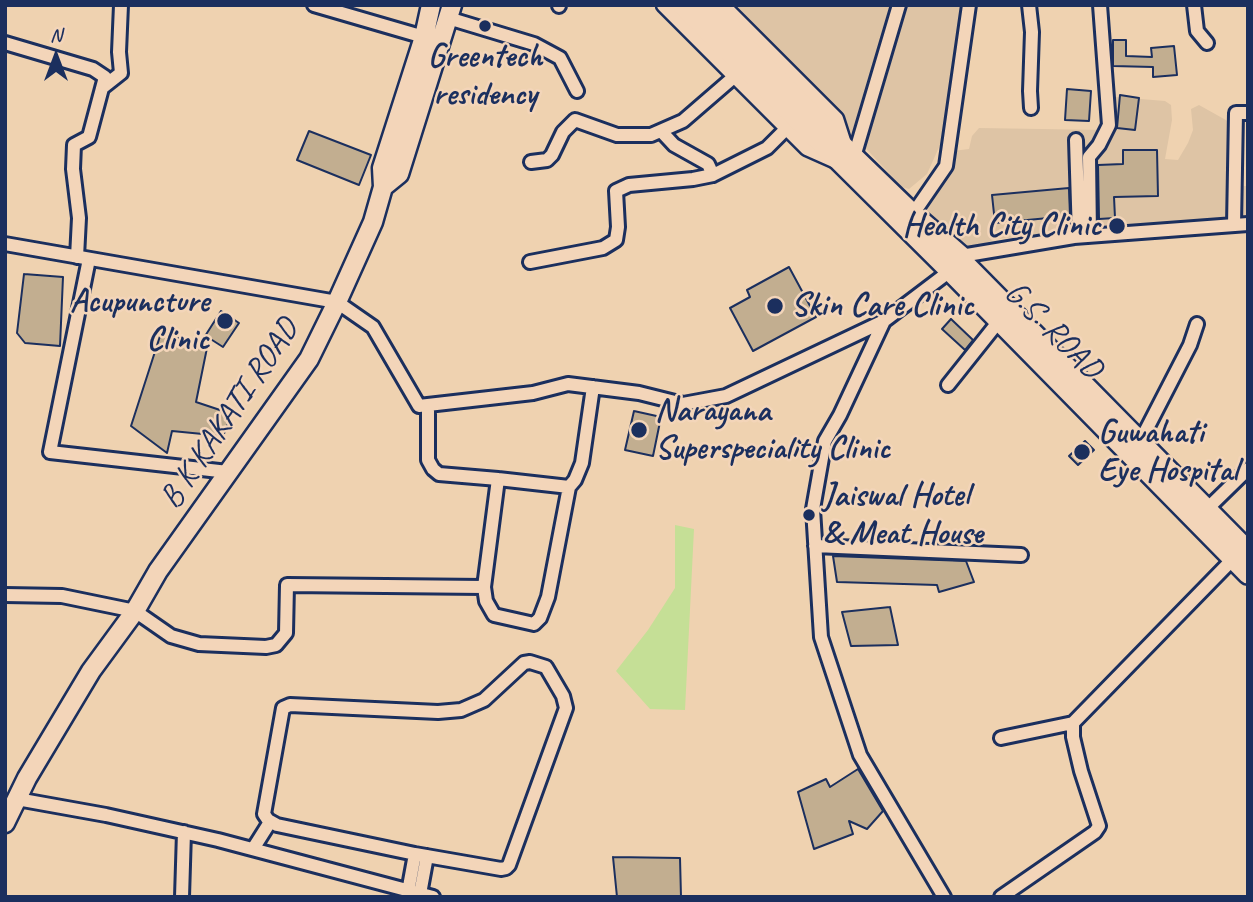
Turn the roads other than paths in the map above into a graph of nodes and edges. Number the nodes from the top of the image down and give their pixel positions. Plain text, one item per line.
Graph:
1 (121, 5) edge
2 (314, 5) edge
3 (431, 5) edge
4 (664, 5) edge
5 (682, 5) edge
6 (705, 5) edge
7 (722, 5) edge
8 (899, 5) edge
9 (969, 5) edge
10 (1029, 5) edge
11 (1100, 5) edge
12 (1194, 5) edge
13 (450, 11) edge
14 (424, 37) junction
15 (5, 43) edge
16 (1207, 43) dead end
17 (734, 76) junction
18 (102, 88) junction
19 (577, 91) dead end
20 (1031, 108) dead end
21 (1248, 113) edge
22 (787, 128) junction
23 (819, 130) junction
24 (660, 131) junction
25 (1076, 140) dead end
26 (847, 156) junction
27 (531, 162) dead end
28 (713, 175) junction
29 (383, 187) junction
30 (913, 214) junction
31 (1248, 224) edge
32 (1234, 225) junction
33 (1085, 236) junction
34 (5, 244) edge
35 (83, 258) junction
36 (530, 262) dead end
37 (955, 264) junction
38 (337, 302) junction
39 (884, 321) junction
40 (999, 321) junction
41 (1197, 324) dead end
42 (948, 385) dead end
43 (593, 387) junction
44 (428, 406) junction
45 (1140, 442) junction
46 (1248, 469) edge
47 (228, 472) junction
48 (498, 479) junction
49 (569, 487) junction
50 (1207, 509) junction
51 (815, 546) junction
52 (1021, 555) dead end
53 (1240, 555) edge
54 (1248, 574) edge
55 (484, 587) junction
56 (5, 595) edge
57 (135, 611) junction
58 (1073, 723) junction
59 (1001, 738) dead end
60 (17, 799) junction
61 (5, 823) edge
62 (273, 823) junction
63 (184, 832) junction
64 (257, 850) junction
65 (421, 855) junction
66 (420, 894) edge
67 (182, 897) edge
68 (944, 897) edge
69 (1001, 897) edge

1 - 18 street
2 - 14 street
3 - 14 main road, B K KAKATI ROAD
4 - 17 street
5 - 23 main road
6 - 23 main road
7 - 26 street
8 - 26 street
9 - 30 street
10 - 20 street
11 - 33 street
12 - 16 street
13 - 19 street
13 - 29 main road
14 - 29 main road, B K KAKATI ROAD
15 - 18 street
17 - 22 street
17 - 24 street
18 - 35 street
21 - 32 street
22 - 26 street
22 - 28 street
23 - 26 main road
24 - 27 street
24 - 28 street
25 - 33 street
26 - 30 main road, G.S. ROAD
26 - 37 main road, G.S. ROAD
28 - 36 street
29 - 38 main road, B K KAKATI ROAD
30 - 37 main road, G.S. ROAD
31 - 32 street
32 - 33 street
33 - 37 street
34 - 35 street
35 - 38 street
35 - 47 street
37 - 39 street
37 - 40 main road, G.S. ROAD
37 - 45 main road, G.S. ROAD
38 - 44 street
38 - 47 main road, B K KAKATI ROAD
39 - 43 street
39 - 51 street
40 - 42 street
40 - 53 main road, G.S. ROAD
41 - 45 street
43 - 44 street
43 - 49 street
44 - 48 street
45 - 50 main road, G.S. ROAD
46 - 50 street
47 - 57 main road, B K KAKATI ROAD
48 - 49 street
48 - 55 street
49 - 55 street
50 - 53 main road, G.S. ROAD
51 - 52 street
51 - 68 street
53 - 54 main road, G.S. ROAD
53 - 58 street
55 - 57 street
56 - 57 street
57 - 60 main road, B K KAKATI ROAD
58 - 59 street
58 - 69 street
60 - 61 main road, B K KAKATI ROAD
60 - 63 street
62 - 64 street
62 - 65 street
62 - 65 street
63 - 64 street
63 - 67 street
64 - 66 street
65 - 66 street

